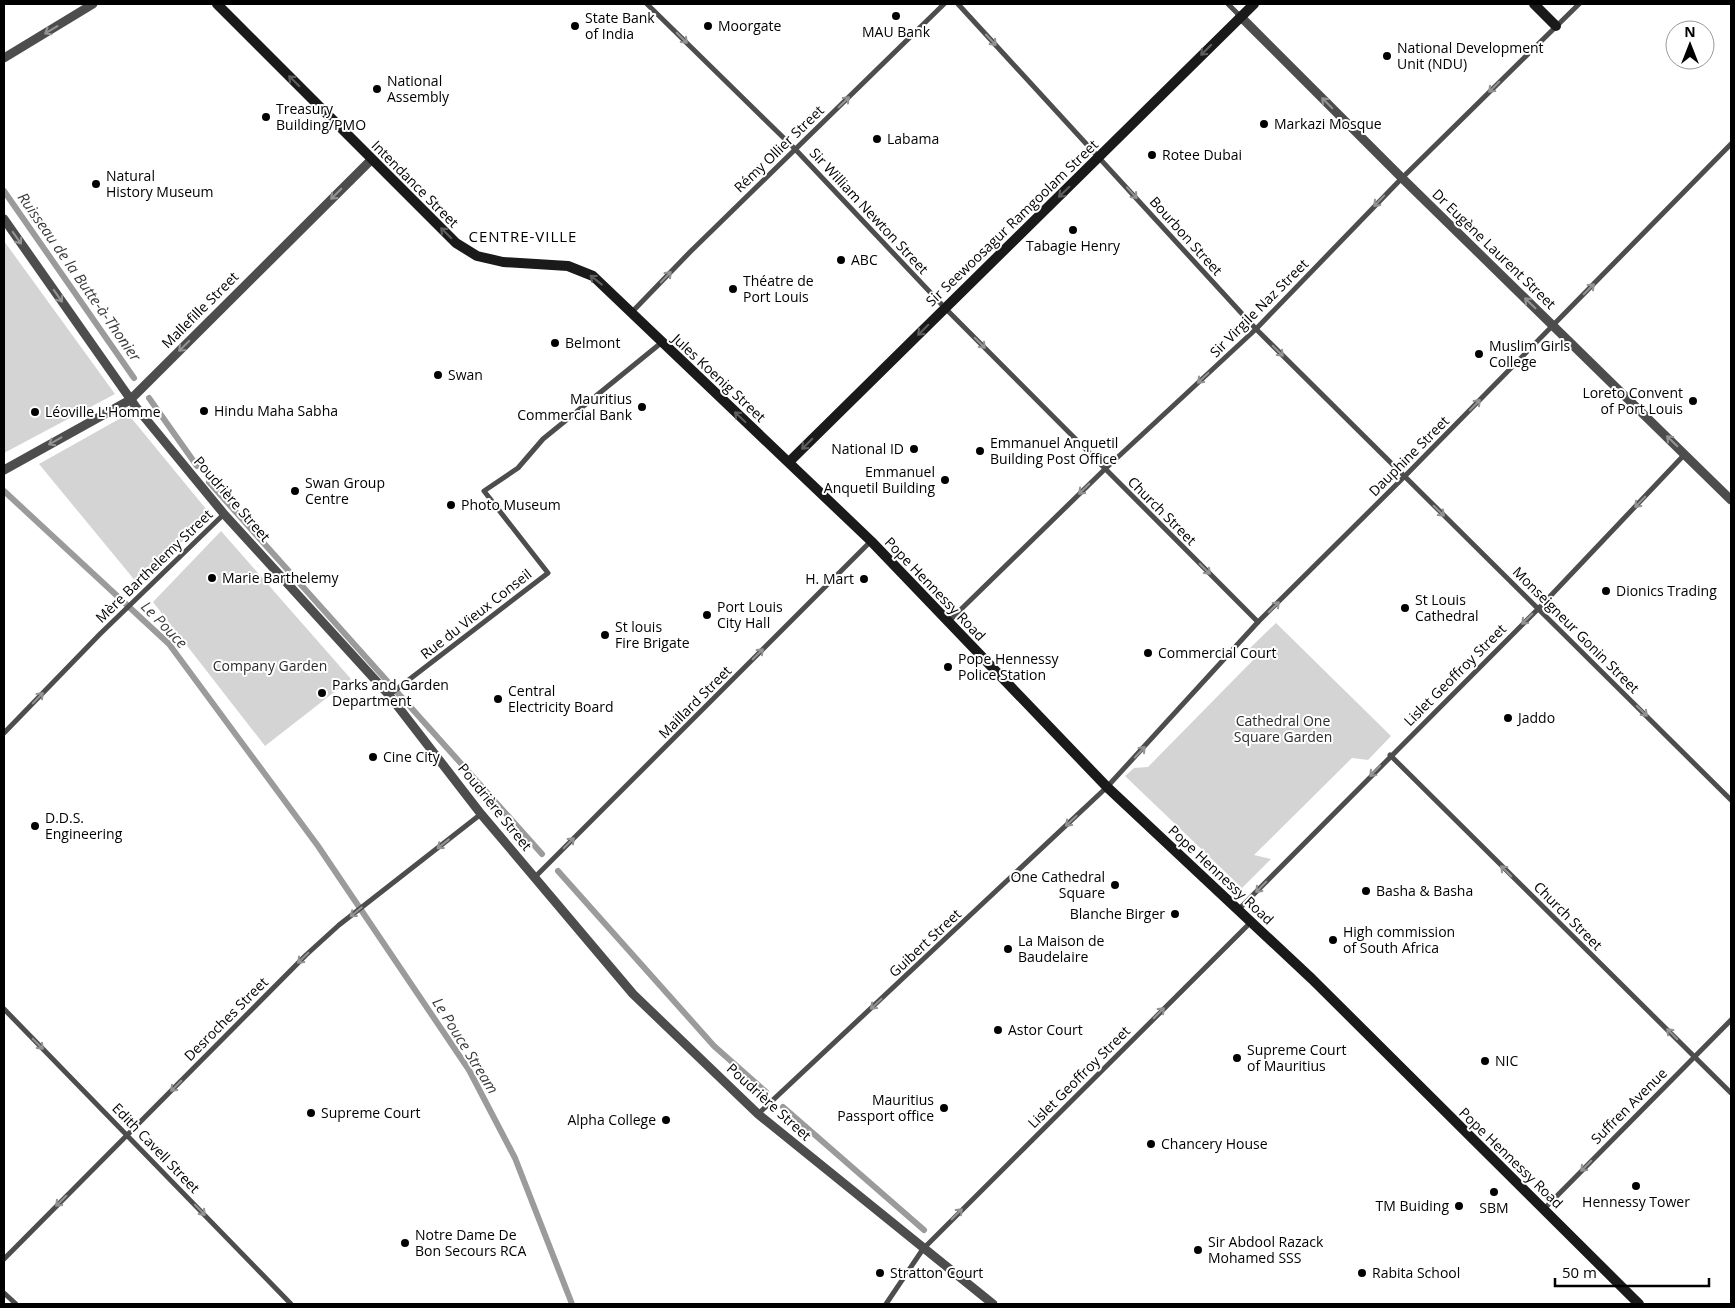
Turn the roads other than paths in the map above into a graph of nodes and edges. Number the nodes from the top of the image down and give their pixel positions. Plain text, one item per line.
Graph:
1 (217, 4) edge
2 (647, 4) edge
3 (944, 4) edge
4 (958, 4) edge
5 (1228, 4) edge
6 (1254, 4) edge
7 (1534, 4) edge
8 (1579, 4) edge
9 (90, 5) edge
10 (1240, 16) junction
11 (1556, 26) junction
12 (4, 58) edge
13 (1731, 144) edge
14 (795, 149) junction
15 (1099, 158) junction
16 (371, 160) junction
17 (1402, 178) junction
18 (4, 219) edge
19 (945, 308) junction
20 (632, 312) junction
21 (1552, 325) junction
22 (1256, 329) junction
23 (661, 343) junction
24 (130, 400) junction
25 (1685, 454) junction
26 (789, 462) junction
27 (1105, 469) junction
28 (4, 470) edge
29 (1404, 477) junction
30 (1731, 500) edge
31 (224, 514) junction
32 (870, 541) junction
33 (1539, 608) junction
34 (948, 622) junction
35 (1258, 622) junction
36 (390, 694) junction
37 (4, 733) edge
38 (1390, 755) junction
39 (1107, 787) junction
40 (1731, 800) edge
41 (481, 814) junction
42 (535, 878) junction
43 (1239, 909) junction
44 (1251, 921) junction
45 (4, 1009) edge
46 (1731, 1020) edge
47 (1694, 1056) junction
48 (1731, 1093) edge
49 (758, 1114) junction
50 (127, 1134) junction
51 (1544, 1209) junction
52 (923, 1249) junction
53 (4, 1258) edge
54 (4, 1293) edge
55 (16, 1304) edge
56 (291, 1304) edge
57 (886, 1304) edge
58 (993, 1304) edge
59 (1639, 1304) edge

16 -> 1 main road, Intendance Street
2 -> 14 street, Sir William Newton Street
14 -> 3 street, Rémy Ollier Street
4 -> 15 street, Bourbon Street
5 - 10 street
6 - 10 main road, Sir Seewoosagur Ramgoolam Street
7 - 11 main road
8 - 11 street, Sir Virgile Naz Street
9 -> 12 street
10 -> 15 main road, Sir Seewoosagur Ramgoolam Street
17 -> 10 street, Dr Eugène Laurent Street
11 -> 17 street, Sir Virgile Naz Street
21 -> 13 street, Dauphine Street
14 - 19 street, Sir William Newton Street
20 -> 14 street, Rémy Ollier Street
15 -> 19 main road, Sir Seewoosagur Ramgoolam Street
15 -> 22 street, Bourbon Street
20 -> 16 main road, Intendance Street
16 -> 24 street, Mallefille Street
21 -> 17 street, Dr Eugène Laurent Street
17 -> 22 street, Sir Virgile Naz Street
18 -> 24 street, Poudrière Street
19 -> 26 main road, Sir Seewoosagur Ramgoolam Street
19 -> 27 street, Church Street
20 - 23 main road, Jules Koenig Street
25 -> 21 street, Dr Eugène Laurent Street
29 -> 21 street, Dauphine Street
22 -> 27 street, Sir Virgile Naz Street
22 -> 29 street, Bourbon Street
26 -> 23 main road, Jules Koenig Street
23 - 36 street, Rue du Vieux Conseil
24 -> 28 street, Mallefille Street
24 - 31 street, Poudrière Street
25 - 30 street, Dr Eugène Laurent Street
25 -> 33 street, Lislet Geoffroy Street
26 - 32 main road, Pope Hennessy Road
27 -> 34 street, Sir Virgile Naz Street
27 -> 35 street, Church Street
29 -> 33 street, Monseigneur Gonin Street
35 -> 29 street, Dauphine Street
31 - 36 street, Poudrière Street
37 -> 31 street, Mère Barthelemy Street
32 - 34 main road, Pope Hennessy Road
42 -> 32 street, Maillard Street
33 -> 38 street, Lislet Geoffroy Street
33 -> 40 street, Monseigneur Gonin Street
34 - 39 main road, Pope Hennessy Road
39 -> 35 street, Dauphine Street
36 - 41 street, Poudrière Street
38 -> 43 street, Lislet Geoffroy Street
47 -> 38 street, Church Street
39 - 43 main road, Pope Hennessy Road
39 -> 49 street, Guibert Street
41 - 42 street, Poudrière Street
41 -> 50 street, Desroches Street
42 - 49 street, Poudrière Street
43 - 44 main road, Pope Hennessy Road
44 - 51 main road, Pope Hennessy Road
52 -> 44 street, Lislet Geoffroy Street
45 -> 50 street, Edith Cavell Street
46 - 47 street, Suffren Avenue
47 - 48 street, Church Street
47 -> 51 street, Suffren Avenue
49 - 52 street, Poudrière Street
50 -> 53 street, Desroches Street
50 -> 56 street, Edith Cavell Street
51 - 59 main road, Pope Hennessy Road
52 - 57 street, Lislet Geoffroy Street
52 - 58 street, Poudrière Street
54 - 55 street

